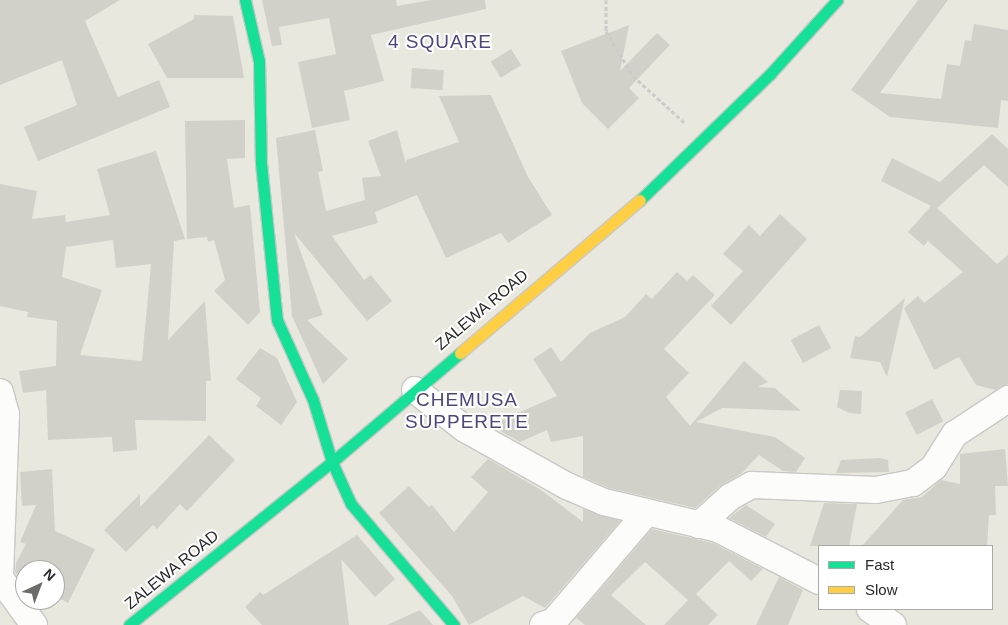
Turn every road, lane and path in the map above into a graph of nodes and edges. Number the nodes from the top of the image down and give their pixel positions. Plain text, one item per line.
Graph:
1 (246, 0) edge
2 (606, 0) edge
3 (837, 0) edge
4 (703, 139) junction
5 (415, 390) junction
6 (0, 392) edge
7 (1008, 399) edge
8 (332, 462) junction
9 (647, 512) junction
10 (700, 525) junction
11 (818, 580) edge
12 (872, 610) edge
13 (550, 624) edge
14 (34, 625) edge
15 (129, 625) edge
16 (454, 625) edge
17 (894, 625) edge

1 - 8 main road
2 - 4 path
3 - 4 main road, ZALEWA ROAD
4 - 5 main road, ZALEWA ROAD
5 - 8 main road, ZALEWA ROAD
5 - 9 street
6 - 14 street
7 - 10 street
8 - 15 main road, ZALEWA ROAD
8 - 16 main road
9 - 10 street
9 - 13 street
10 - 11 street
12 - 17 street

